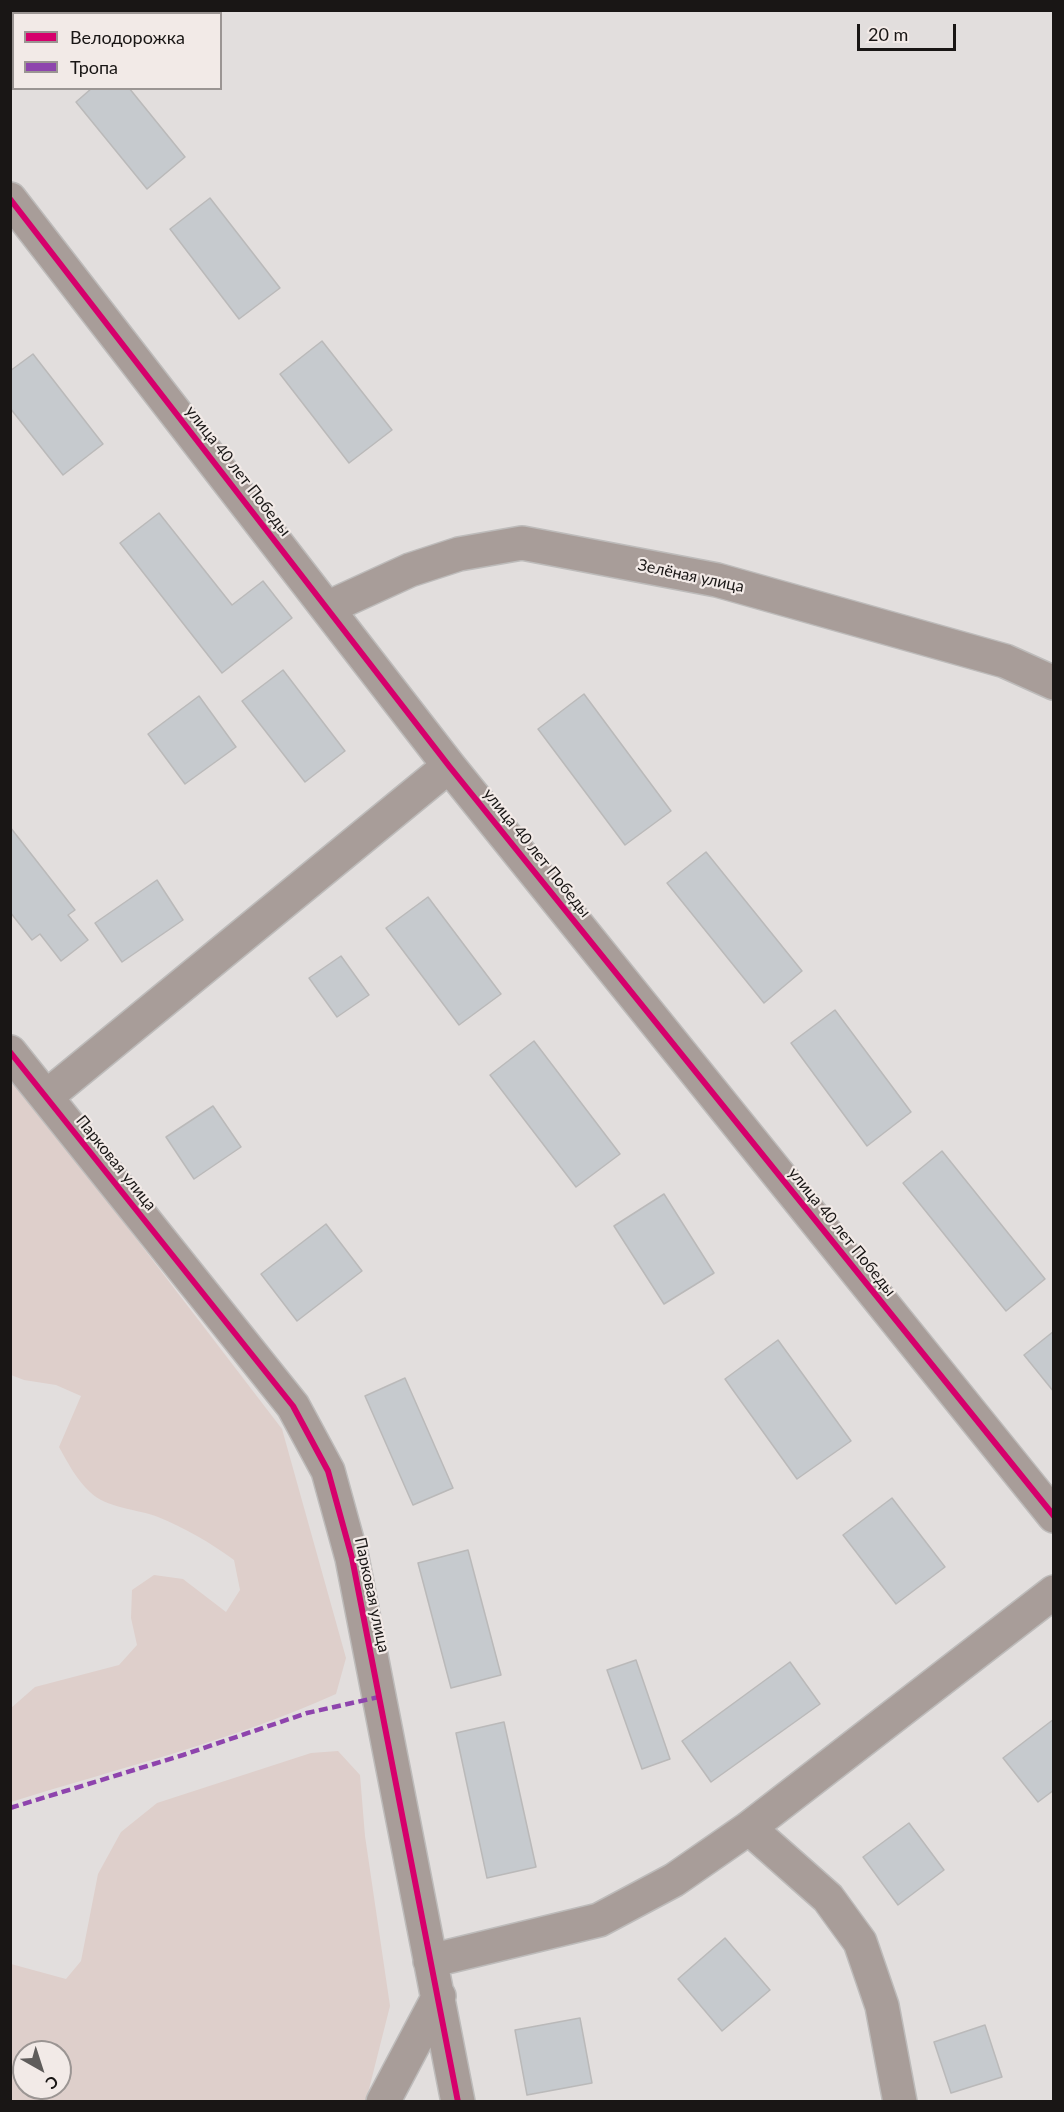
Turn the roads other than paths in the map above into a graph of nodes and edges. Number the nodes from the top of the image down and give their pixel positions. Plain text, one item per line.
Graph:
1 (10, 199) edge
2 (327, 608) junction
3 (1053, 683) edge
4 (449, 766) junction
5 (10, 1052) edge
6 (46, 1097) junction
7 (1053, 1516) edge
8 (1053, 1592) edge
9 (749, 1828) junction
10 (430, 1961) junction
11 (439, 1996) junction
12 (383, 2102) edge
13 (458, 2102) edge
14 (900, 2102) edge

1 - 2 street, улица 40 лет Победы
2 - 3 street, Зелёная улица
2 - 4 street, улица 40 лет Победы
4 - 6 street
4 - 7 street, улица 40 лет Победы
5 - 6 street, Парковая улица
6 - 10 street, Парковая улица
8 - 9 street
9 - 10 street
9 - 14 street
10 - 11 street, Парковая улица
11 - 12 street
11 - 13 street, Парковая улица

